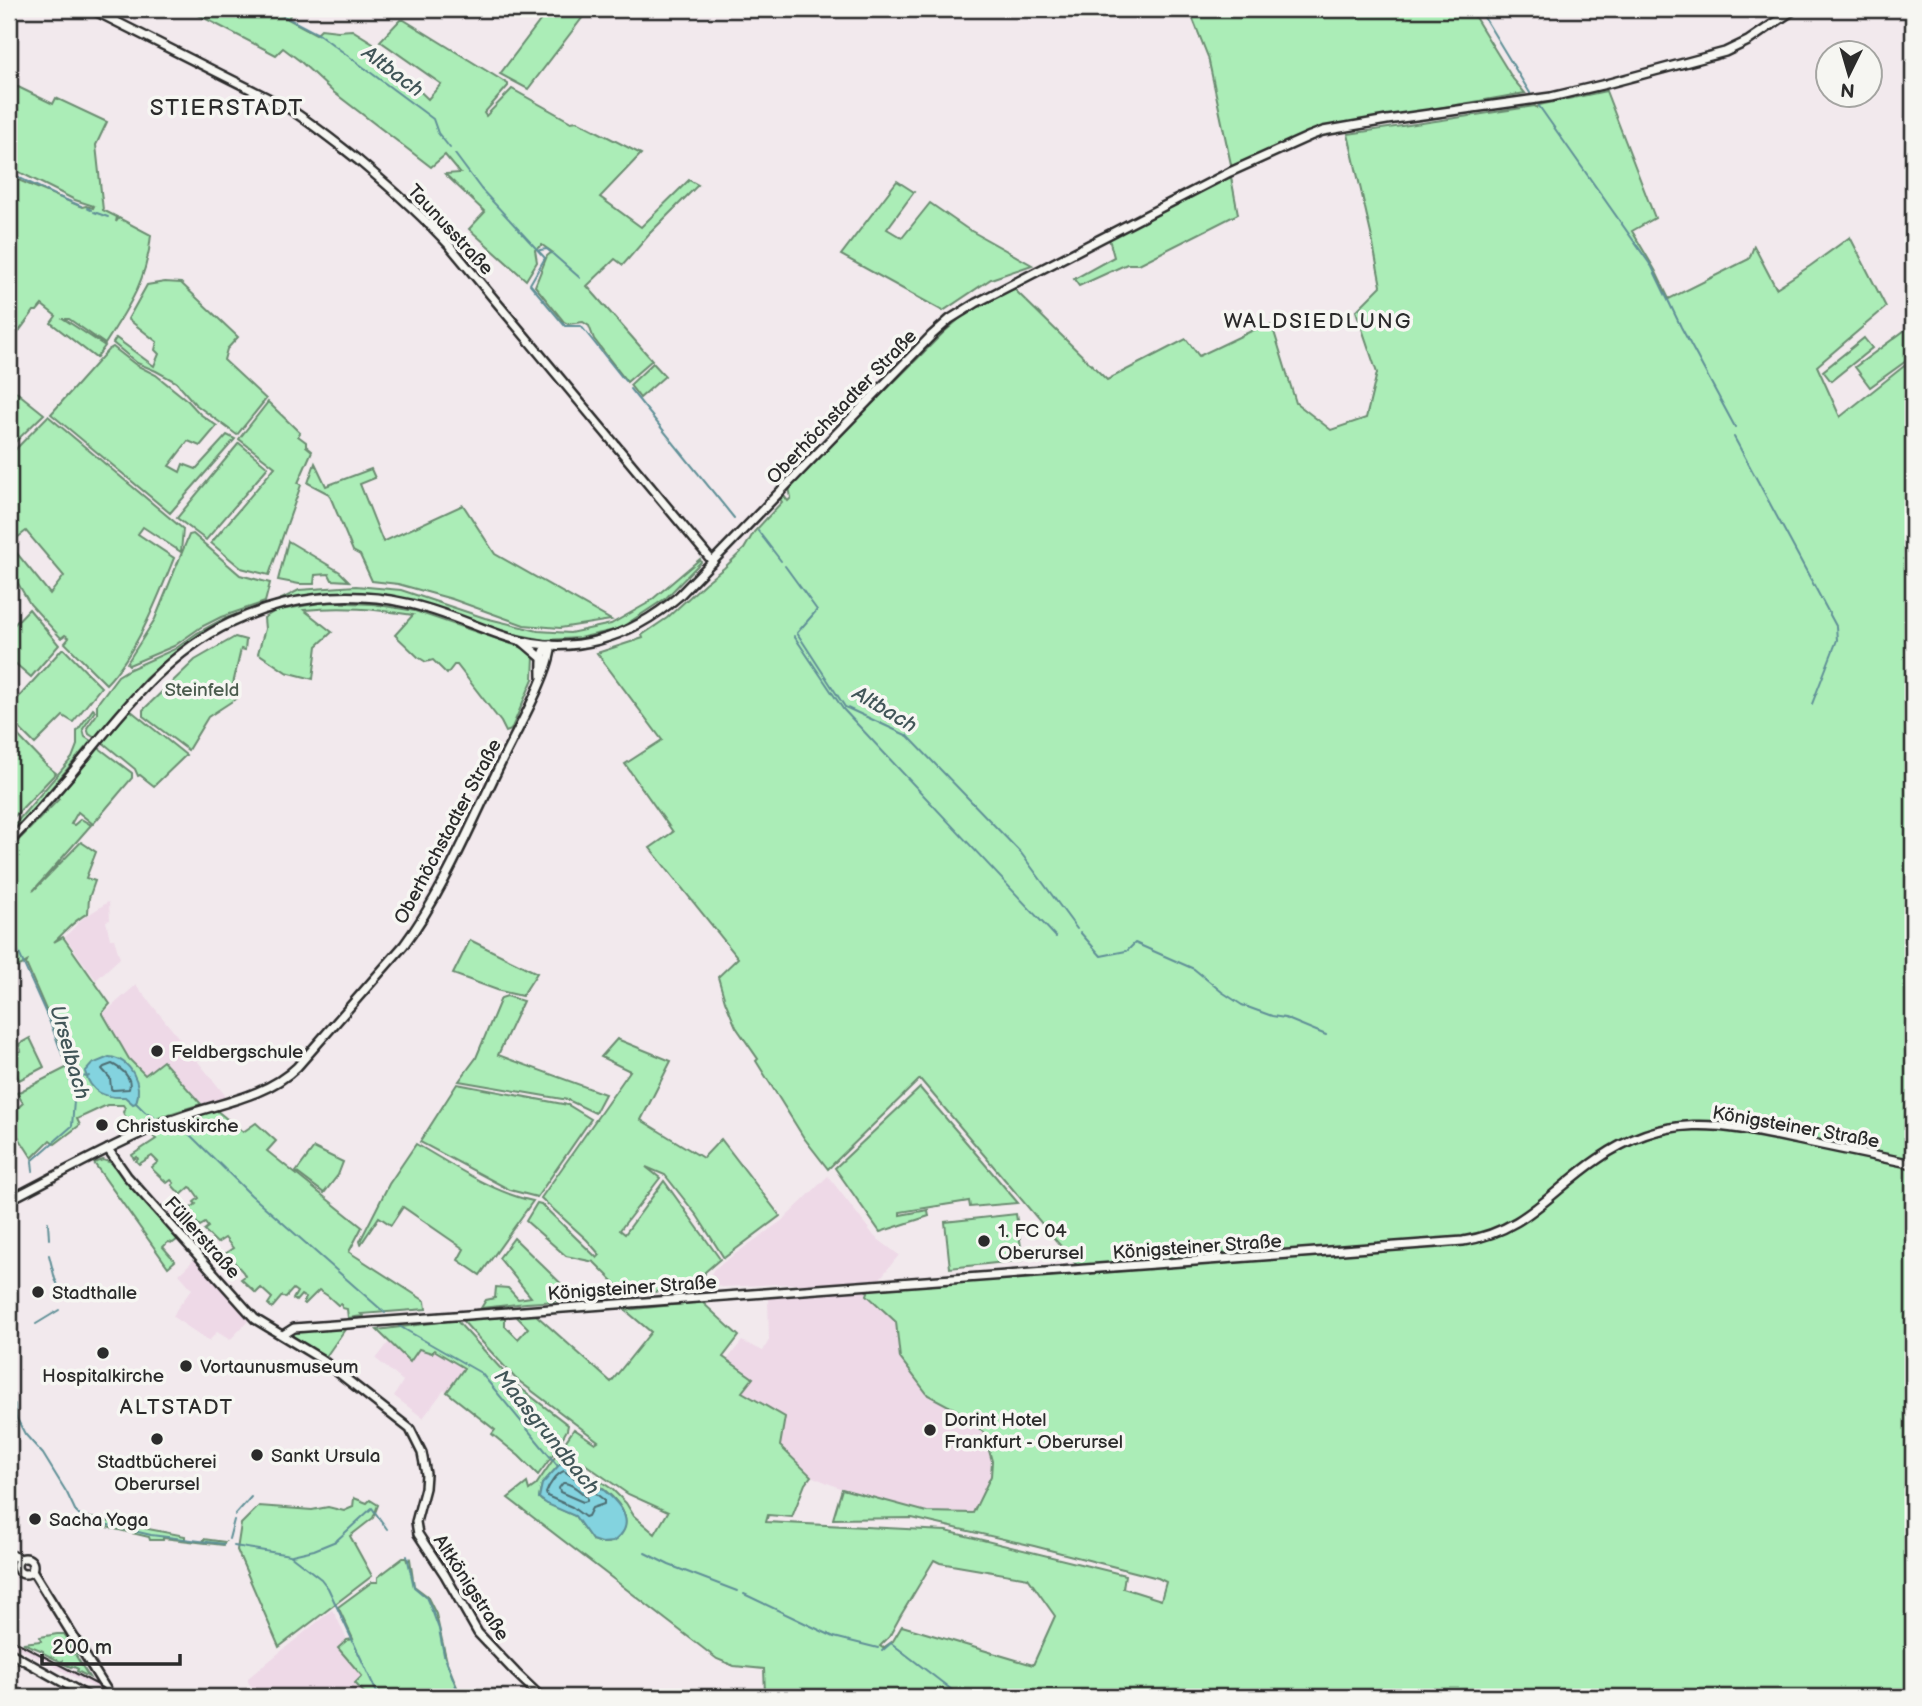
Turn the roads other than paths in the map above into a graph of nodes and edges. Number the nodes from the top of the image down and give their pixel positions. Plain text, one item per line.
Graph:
1 (91, 9) edge
2 (1795, 9) edge
3 (713, 562) junction
4 (523, 642) junction
5 (551, 645) junction
6 (542, 659) junction
7 (542, 676) junction
8 (9, 842) edge
9 (108, 1149) junction
10 (1913, 1164) edge
11 (9, 1200) edge
12 (283, 1335) junction
13 (9, 1555) edge
14 (19, 1562) junction
15 (30, 1571) junction
16 (9, 1652) edge
17 (89, 1697) edge
18 (111, 1697) edge
19 (541, 1697) edge

1 - 3 main road, Taunusstraße
2 - 3 main road, Oberhöchstadter Straße
3 - 5 main road, Oberhöchstadter Straße
4 - 5 main road
4 - 6 main road
4 - 8 main road
5 - 6 main road
5 - 7 main road, Oberhöchstadter Straße
6 - 7 main road, Oberhöchstadter Straße
7 - 9 main road, Oberhöchstadter Straße
9 - 11 main road, Oberhöchstadter Straße
9 - 12 main road, Füllerstraße
10 - 12 main road, Königsteiner Straße
12 - 19 main road, Altkönigstraße
13 - 14 main road
14 - 15 main road
14 - 15 main road
15 - 18 main road
16 - 17 main road

